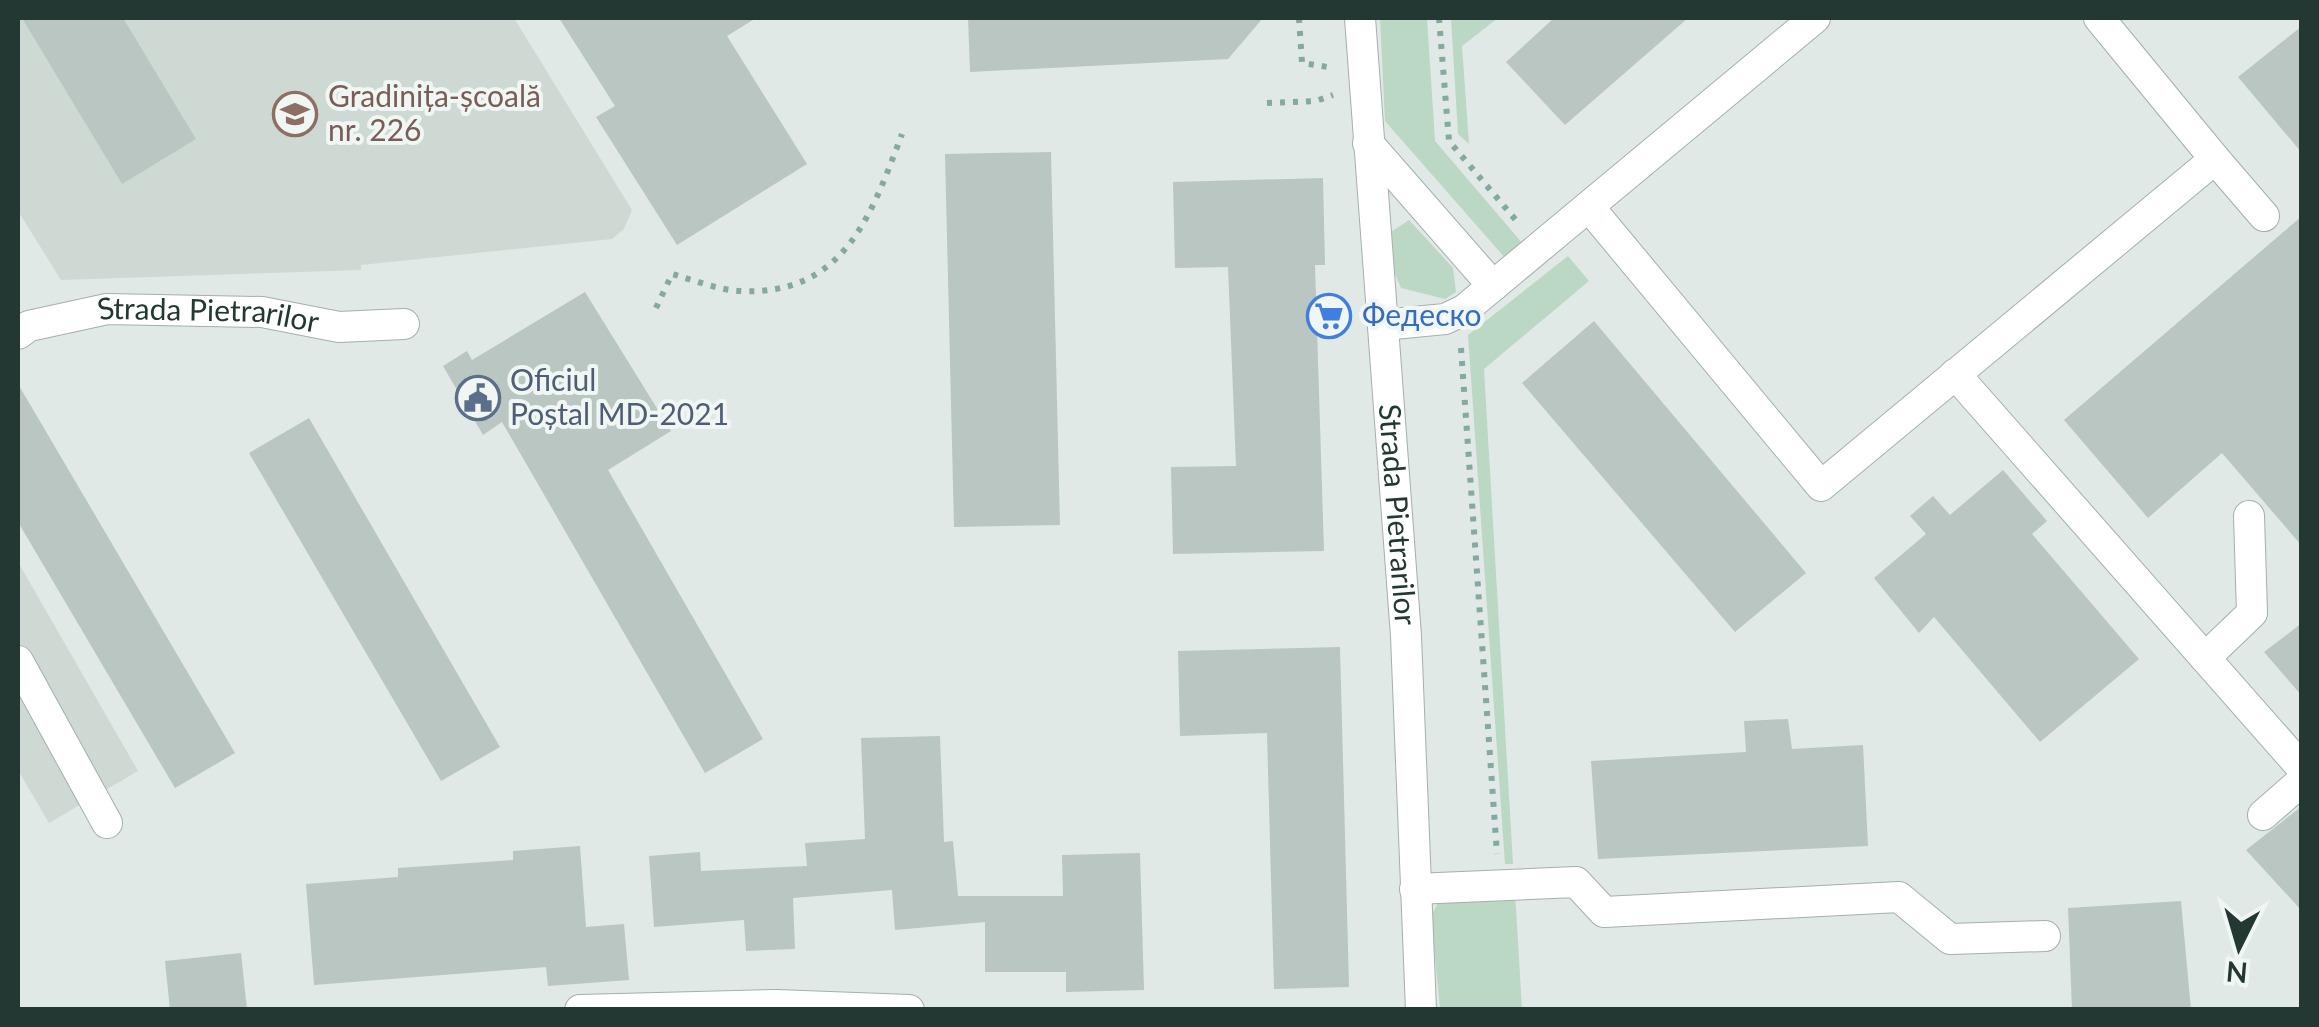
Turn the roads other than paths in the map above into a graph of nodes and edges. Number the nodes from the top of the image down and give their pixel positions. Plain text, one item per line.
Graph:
1 (1360, 18) edge
2 (1815, 18) edge
3 (2099, 18) edge
4 (1368, 143) junction
5 (2216, 159) junction
6 (1589, 207) junction
7 (2264, 216) dead end
8 (1493, 286) junction
9 (21, 323) edge
10 (404, 324) dead end
11 (1383, 325) junction
12 (1955, 374) junction
13 (2271, 540) dead end
14 (2205, 658) junction
15 (18, 661) edge
16 (2302, 768) edge
17 (2302, 781) edge
18 (2263, 815) dead end
19 (106, 824) dead end
20 (1415, 889) junction
21 (2045, 936) dead end
22 (580, 1010) edge
23 (909, 1010) edge
24 (1421, 1010) edge

1 - 4 street, Strada Pietrarilor
2 - 6 street
3 - 5 street
4 - 8 street
4 - 11 street, Strada Pietrarilor
5 - 7 street
5 - 12 street
6 - 8 street
6 - 12 street
8 - 11 street
9 - 10 street, Strada Pietrarilor
11 - 20 street, Strada Pietrarilor
12 - 14 street
13 - 14 street
14 - 16 street
15 - 19 street
17 - 18 street
20 - 21 street
20 - 24 street, Strada Pietrarilor
22 - 23 street

